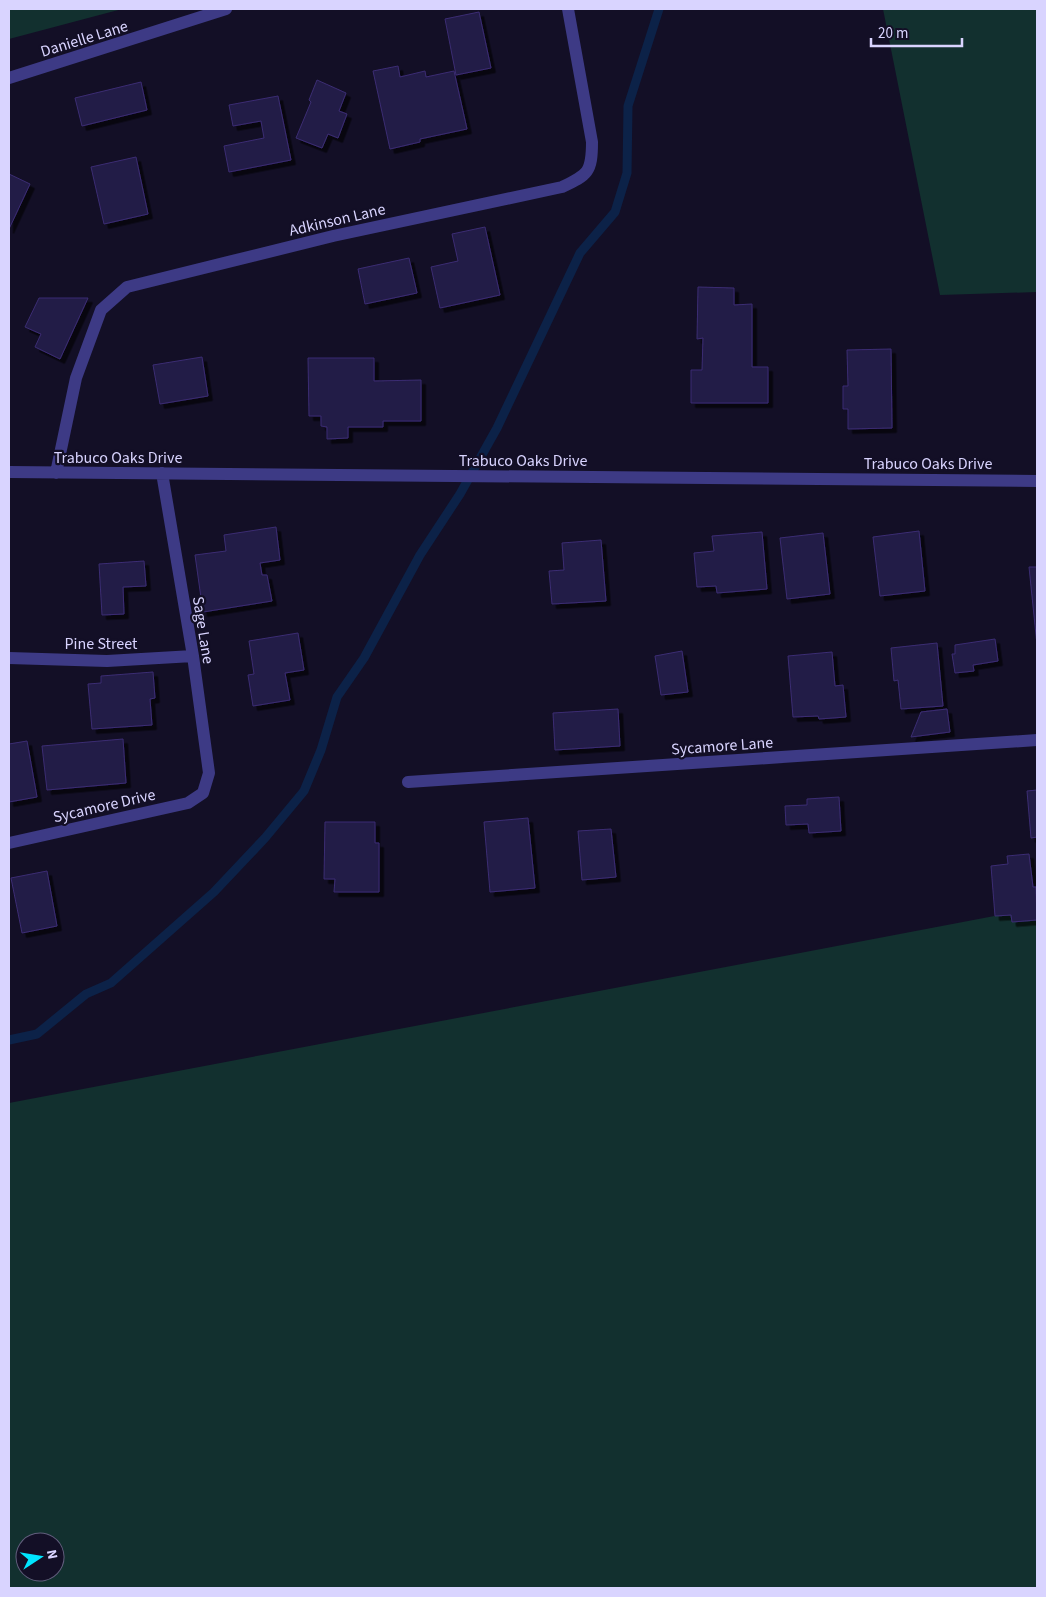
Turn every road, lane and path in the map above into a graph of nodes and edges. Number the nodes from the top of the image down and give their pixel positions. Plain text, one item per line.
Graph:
1 (226, 9) edge
2 (568, 9) edge
3 (9, 78) edge
4 (9, 472) edge
5 (56, 473) junction
6 (162, 473) junction
7 (1037, 480) edge
8 (193, 656) junction
9 (9, 658) edge
10 (1037, 740) edge
11 (408, 782) dead end
12 (203, 793) joint
13 (9, 843) edge

1 - 3 street, Danielle Lane
2 - 5 street, Adkinson Lane
4 - 5 street, Trabuco Oaks Drive
5 - 6 street, Trabuco Oaks Drive
6 - 7 street, Trabuco Oaks Drive
6 - 8 street, Sage Lane
8 - 9 street, Pine Street
8 - 12 street, Sage Lane
10 - 11 street, Sycamore Lane
12 - 13 street, Sycamore Drive

